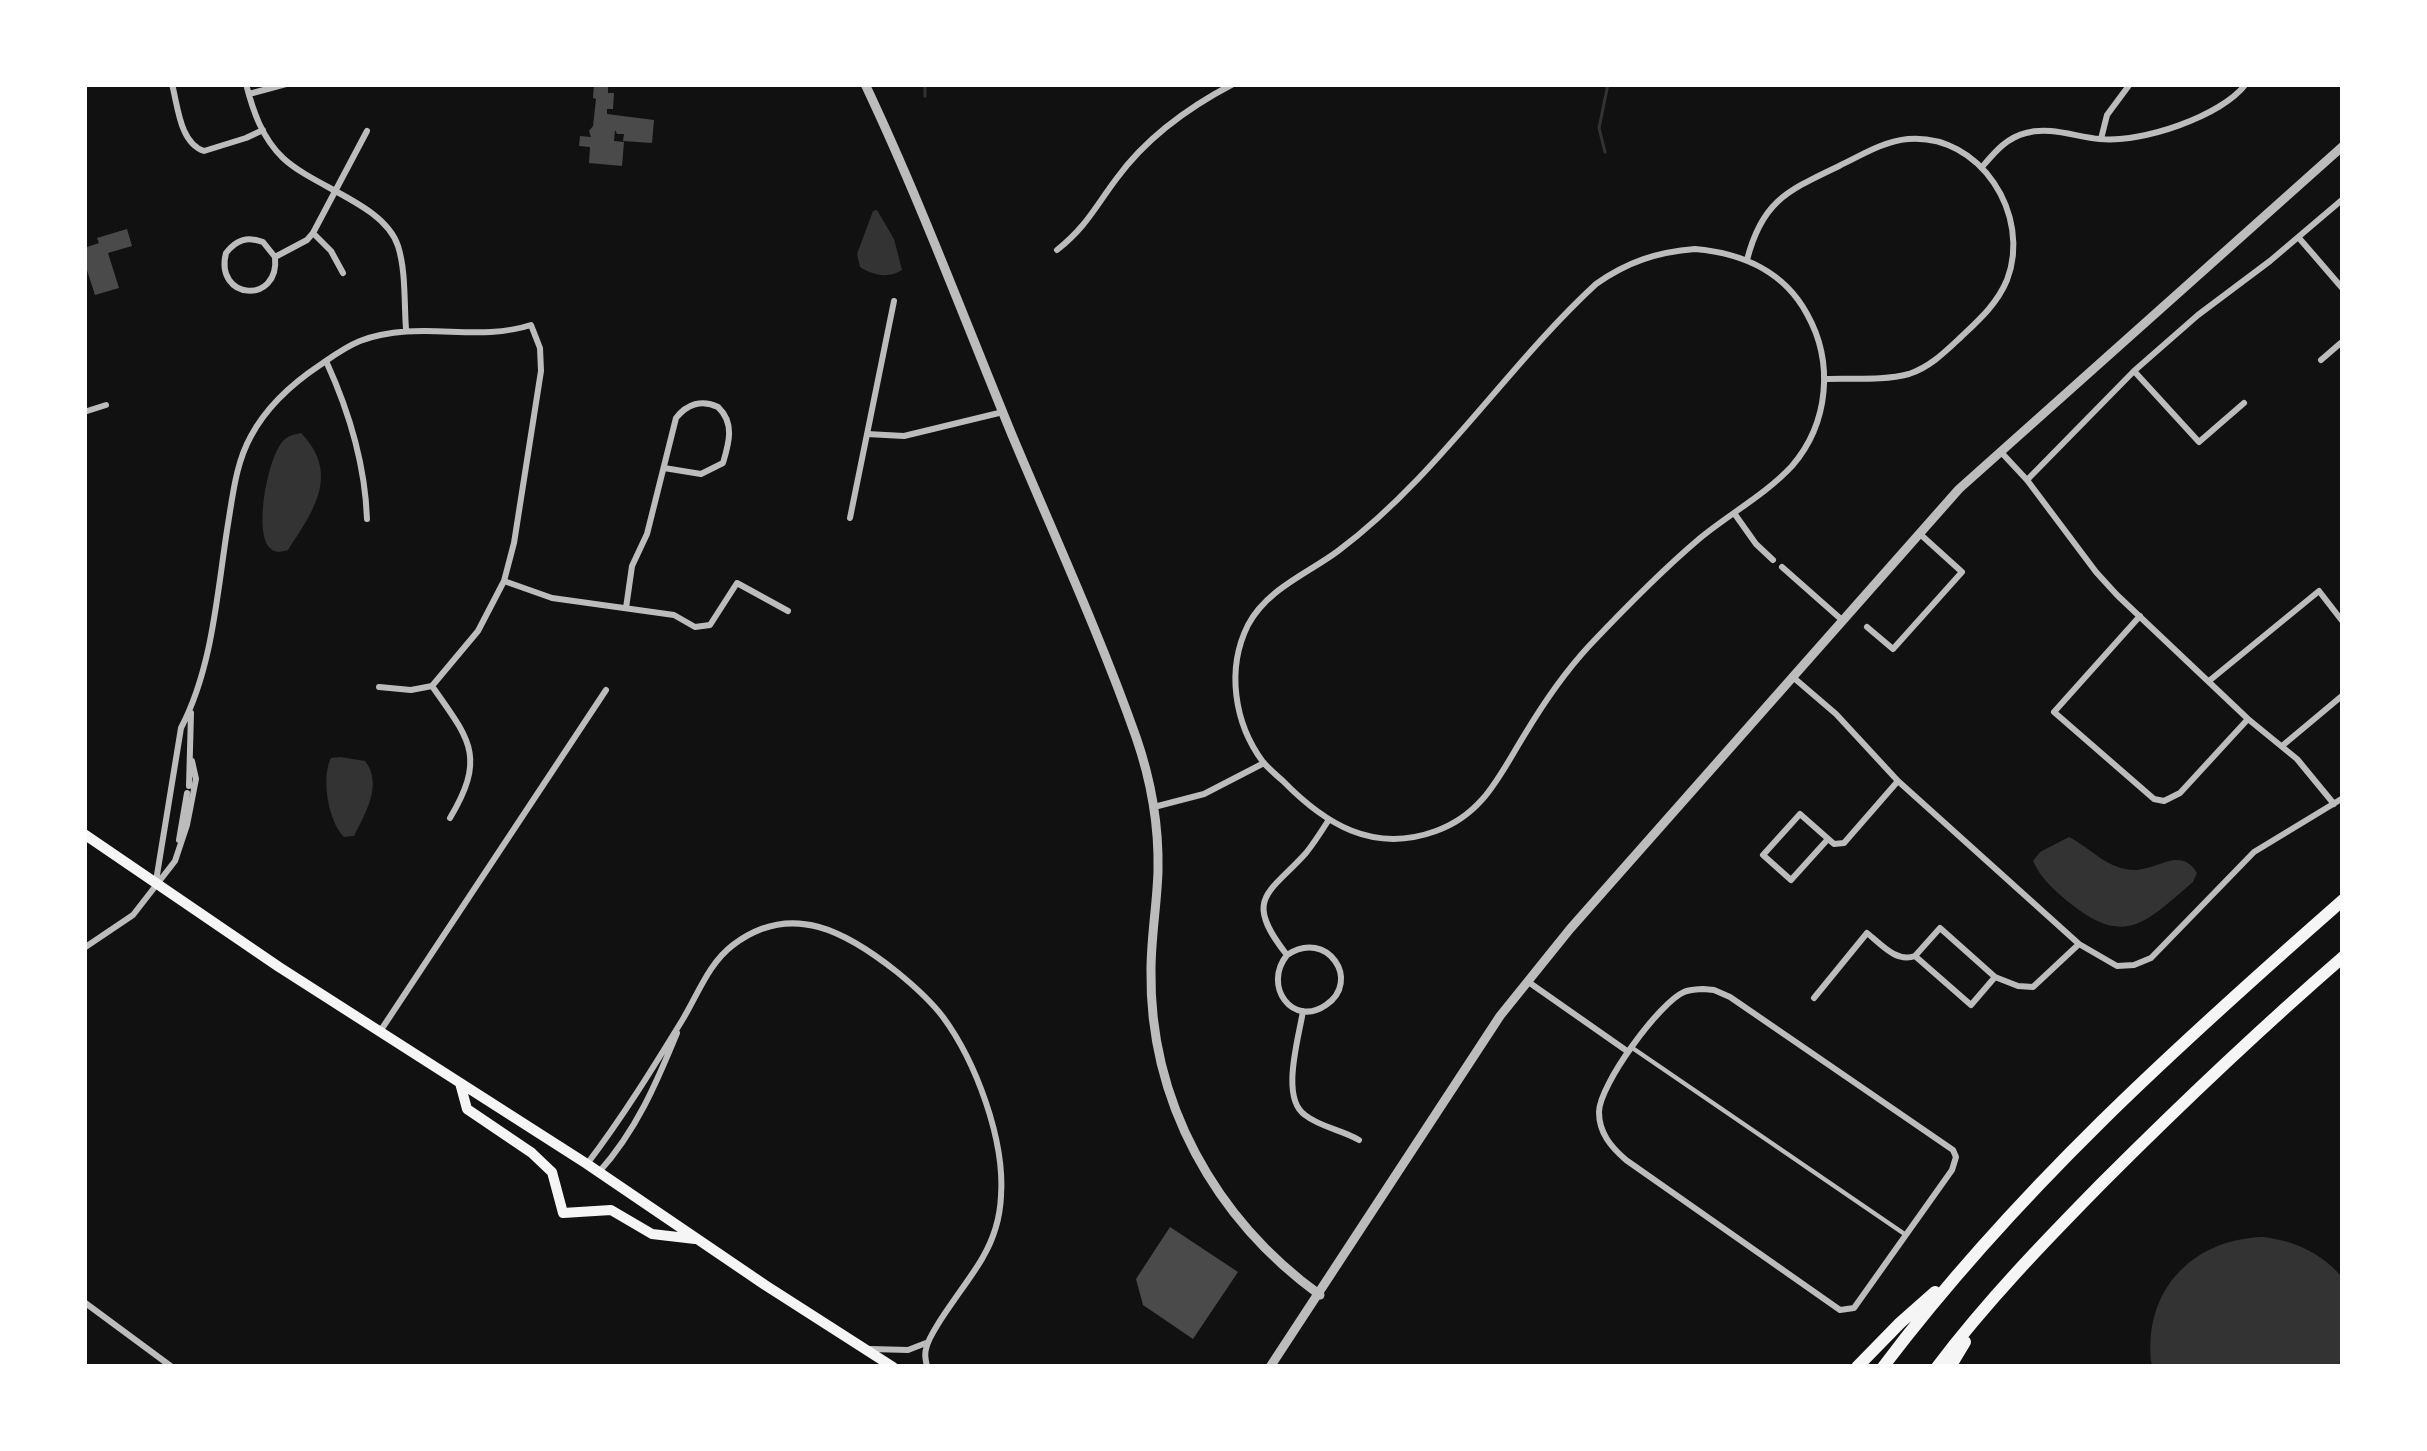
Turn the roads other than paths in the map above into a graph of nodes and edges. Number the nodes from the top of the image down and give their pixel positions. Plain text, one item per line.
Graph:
1 (172, 84) edge
2 (246, 84) edge
3 (286, 84) edge
4 (865, 84) edge
5 (1234, 84) edge
6 (2130, 84) edge
7 (2246, 84) edge
8 (249, 94) junction
9 (262, 130) junction
10 (368, 130) dead end
11 (2101, 139) junction
12 (2343, 146) edge
13 (1982, 167) junction
14 (335, 193) junction
15 (2343, 199) edge
16 (313, 233) junction
17 (2299, 238) junction
18 (1057, 250) dead end
19 (275, 257) junction
20 (1747, 260) junction
21 (343, 273) dead end
22 (2343, 289) edge
23 (894, 301) dead end
24 (406, 329) junction
25 (2343, 341) edge
26 (326, 361) junction
27 (2321, 361) dead end
28 (2134, 370) junction
29 (1826, 379) junction
30 (2244, 403) dead end
31 (106, 405) dead end
32 (84, 412) edge
33 (1003, 412) junction
34 (867, 434) junction
35 (2000, 451) junction
36 (664, 468) junction
37 (2027, 480) junction
38 (1734, 513) junction
39 (367, 518) dead end
40 (850, 518) dead end
41 (1919, 532) junction
42 (1773, 560) dead end
43 (1782, 567) dead end
44 (504, 581) junction
45 (626, 608) junction
46 (788, 611) dead end
47 (2140, 616) junction
48 (1842, 620) junction
49 (2343, 622) edge
50 (1867, 627) dead end
51 (1792, 676) junction
52 (2209, 681) junction
53 (432, 686) junction
54 (379, 687) dead end
55 (605, 690) dead end
56 (2343, 695) edge
57 (191, 709) junction
58 (2248, 718) junction
59 (2282, 746) junction
60 (191, 761) junction
61 (1264, 764) junction
62 (1898, 781) junction
63 (2343, 798) edge
64 (2334, 804) junction
65 (1154, 807) junction
66 (449, 818) dead end
67 (1328, 821) junction
68 (84, 834) edge
69 (1828, 839) junction
70 (178, 856) junction
71 (155, 884) junction
72 (2343, 900) edge
73 (2078, 944) junction
74 (84, 948) edge
75 (1287, 955) junction
76 (1915, 956) junction
77 (2343, 957) edge
78 (1995, 977) junction
79 (1527, 981) junction
80 (1814, 998) dead end
81 (1303, 1011) junction
82 (683, 1019) junction
83 (379, 1033) junction
84 (1629, 1049) junction
85 (460, 1083) junction
86 (1359, 1140) dead end
87 (587, 1164) junction
88 (599, 1172) junction
89 (1906, 1235) junction
90 (699, 1239) junction
91 (1963, 1268) junction
92 (1320, 1294) junction
93 (84, 1302) edge
94 (1990, 1302) junction
95 (926, 1343) junction
96 (865, 1349) junction
97 (172, 1367) edge
98 (893, 1367) edge
99 (927, 1367) edge
100 (1270, 1367) edge
101 (1858, 1367) edge
102 (1883, 1367) edge
103 (1937, 1367) edge
104 (1950, 1367) edge

1 - 9 street
2 - 8 street
3 - 8 street
4 - 33 street
5 - 18 street
6 - 11 street
7 - 11 street
8 - 9 street
9 - 14 street
10 - 14 street
11 - 13 street
12 - 35 street
13 - 20 street
13 - 29 street
14 - 16 street
14 - 24 street
15 - 17 street
16 - 19 street
16 - 21 street
17 - 22 street
17 - 28 street
19 - 19 street
20 - 29 street
20 - 61 street
23 - 34 street
24 - 26 street
24 - 44 street
25 - 27 street
26 - 39 street
26 - 57 street
28 - 30 street
28 - 37 street
29 - 38 street
31 - 32 street
33 - 34 street
33 - 65 street
34 - 40 street
35 - 37 street
35 - 41 street
36 - 36 street
36 - 45 street
37 - 47 street
38 - 42 street
38 - 67 street
41 - 48 street
41 - 50 street
43 - 48 street
44 - 45 street
44 - 53 street
45 - 46 street
47 - 52 street
47 - 58 street
48 - 51 street
49 - 52 street
51 - 62 street
51 - 79 street
52 - 58 street
53 - 54 street
53 - 66 street
55 - 83 street
56 - 59 street
57 - 60 street
57 - 71 street
58 - 59 street
59 - 64 street
60 - 70 street
60 - 70 street
61 - 65 street
61 - 67 street
62 - 69 street
62 - 73 street
63 - 64 street
64 - 73 street
65 - 92 street
67 - 75 street
68 - 71 main road
69 - 69 street
70 - 71 street
71 - 74 street
71 - 83 main road
72 - 91 highway
73 - 78 street
75 - 81 street
75 - 81 street
76 - 78 street
76 - 78 street
76 - 80 street
77 - 94 highway
79 - 84 street
79 - 92 street
81 - 86 street
82 - 87 street
82 - 88 street
82 - 95 street
83 - 85 main road
84 - 89 street
84 - 89 street
84 - 89 street
85 - 87 main road
85 - 90 main road
87 - 88 main road
88 - 90 main road
90 - 96 main road
91 - 101 highway
91 - 102 highway
92 - 100 street
93 - 97 street
94 - 103 highway
94 - 104 highway
95 - 96 street
95 - 99 street
96 - 98 main road

